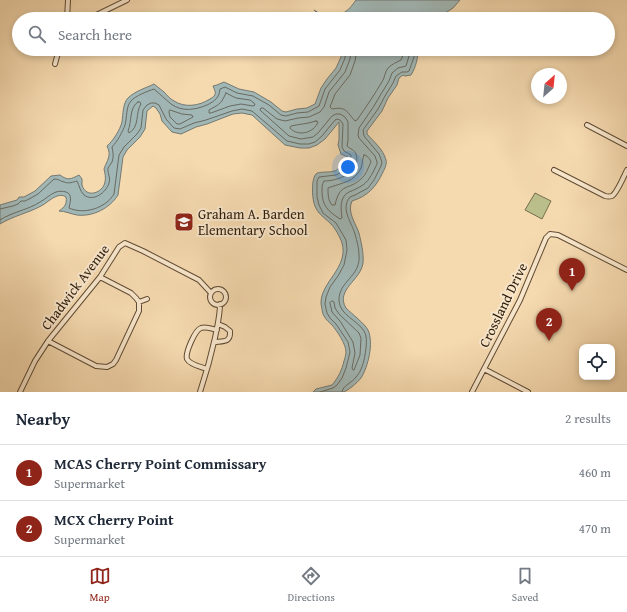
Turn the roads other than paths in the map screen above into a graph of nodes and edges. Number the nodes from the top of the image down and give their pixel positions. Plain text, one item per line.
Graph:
1 (68, 0) edge
2 (127, 0) edge
3 (67, 12) edge
4 (102, 12) edge
5 (57, 56) edge
6 (55, 64) dead end
7 (587, 125) dead end
8 (627, 146) edge
9 (554, 170) dead end
10 (627, 170) edge
11 (627, 270) edge
12 (100, 277) junction
13 (211, 294) junction
14 (147, 298) dead end
15 (139, 302) junction
16 (220, 304) junction
17 (218, 324) junction
18 (217, 330) junction
19 (48, 341) junction
20 (214, 342) junction
21 (484, 368) junction
22 (207, 369) junction
23 (20, 392) edge
24 (200, 392) edge
25 (472, 392) edge
26 (528, 392) edge

1 - 3 street
2 - 4 street
5 - 6 street
7 - 8 street
9 - 10 street
11 - 21 street, Crossland Drive
12 - 13 street, Chadwick Avenue
12 - 15 street
12 - 19 street, Chadwick Avenue
13 - 16 street
13 - 16 street
14 - 15 street
15 - 19 street
16 - 17 street
17 - 18 street
17 - 20 street
18 - 20 street
18 - 22 street
19 - 23 street, Chadwick Avenue
20 - 22 street
21 - 25 street, Crossland Drive
21 - 26 street
22 - 24 street

